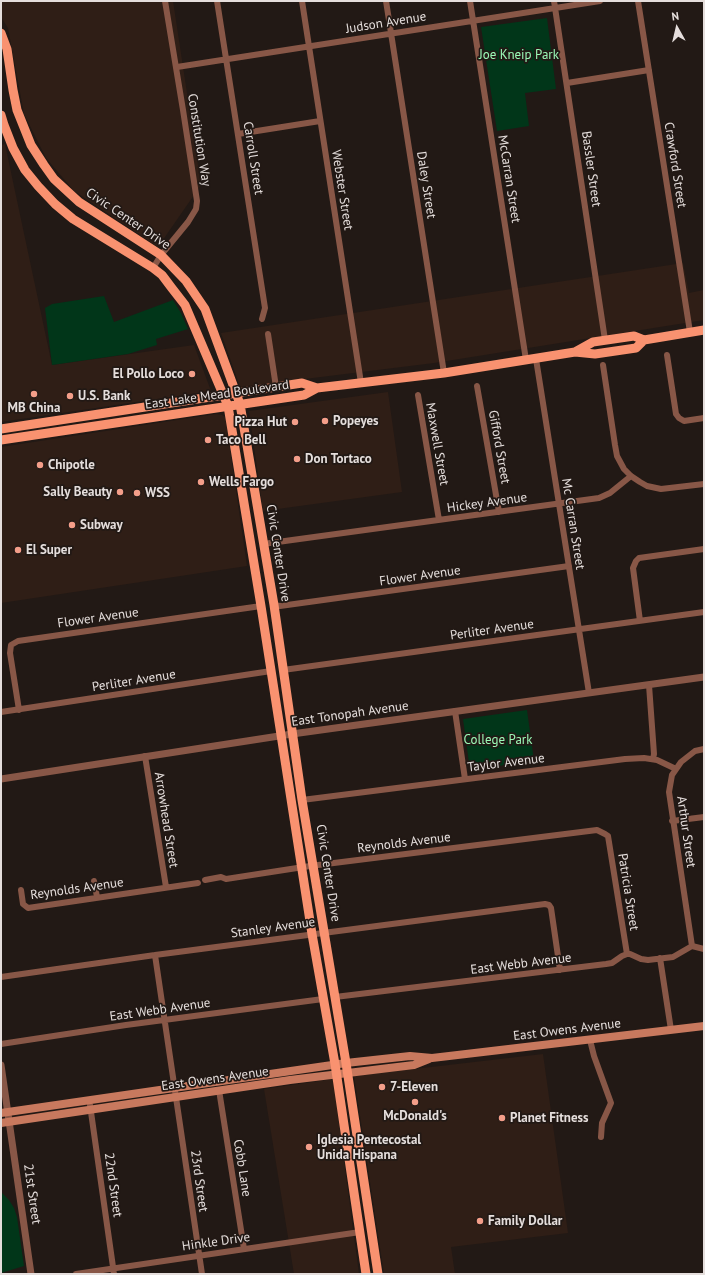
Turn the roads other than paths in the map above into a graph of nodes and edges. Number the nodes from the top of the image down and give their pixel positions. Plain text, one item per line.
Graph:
1 (165, 1) edge
2 (217, 1) edge
3 (302, 1) edge
4 (386, 1) edge
5 (470, 1) edge
6 (554, 1) edge
7 (600, 1) edge
8 (638, 1) edge
9 (555, 8) junction
10 (473, 21) junction
11 (1, 33) edge
12 (391, 34) junction
13 (309, 47) junction
14 (226, 60) junction
15 (177, 68) junction
16 (649, 70) junction
17 (567, 83) junction
18 (1, 115) edge
19 (320, 121) junction
20 (238, 134) junction
21 (161, 255) junction
22 (153, 268) junction
23 (262, 318) dead end
24 (704, 330) edge
25 (690, 332) junction
26 (268, 334) dead end
27 (605, 340) junction
28 (644, 340) junction
29 (575, 352) junction
30 (667, 355) dead end
31 (536, 358) junction
32 (526, 360) junction
33 (603, 365) dead end
34 (444, 373) junction
35 (361, 383) junction
36 (477, 386) dead end
37 (276, 387) junction
38 (317, 388) junction
39 (236, 393) junction
40 (223, 395) junction
41 (418, 395) dead end
42 (240, 404) junction
43 (228, 406) junction
44 (704, 418) edge
45 (56, 421) junction
46 (1, 429) edge
47 (58, 432) junction
48 (1, 440) edge
49 (631, 476) junction
50 (704, 484) edge
51 (559, 504) junction
52 (499, 512) junction
53 (439, 520) junction
54 (263, 544) junction
55 (704, 549) edge
56 (568, 566) junction
57 (256, 574) junction
58 (274, 605) junction
59 (261, 606) junction
60 (704, 612) edge
61 (640, 621) junction
62 (579, 629) junction
63 (279, 640) junction
64 (283, 670) junction
65 (271, 671) junction
66 (704, 677) edge
67 (649, 685) junction
68 (588, 693) junction
69 (19, 710) junction
70 (1, 712) edge
71 (455, 712) junction
72 (292, 734) junction
73 (281, 736) junction
74 (704, 749) edge
75 (145, 756) junction
76 (652, 759) junction
77 (676, 769) junction
78 (1, 779) edge
79 (465, 779) junction
80 (302, 800) junction
81 (704, 816) edge
82 (672, 821) junction
83 (605, 834) joint
84 (314, 865) junction
85 (302, 867) junction
86 (205, 880) dead end
87 (94, 881) dead end
88 (198, 883) dead end
89 (166, 887) junction
90 (21, 890) dead end
91 (97, 897) junction
92 (324, 932) junction
93 (312, 934) junction
94 (692, 946) junction
95 (704, 949) edge
96 (627, 954) junction
97 (155, 955) junction
98 (660, 958) junction
99 (560, 970) junction
100 (1, 977) edge
101 (335, 997) junction
102 (323, 999) junction
103 (164, 1020) junction
104 (704, 1026) edge
105 (671, 1030) junction
106 (590, 1040) junction
107 (1, 1044) edge
108 (1, 1065) edge
109 (347, 1067) junction
110 (336, 1069) junction
111 (219, 1090) junction
112 (175, 1092) junction
113 (90, 1100) junction
114 (91, 1110) junction
115 (5, 1117) edge
116 (601, 1137) dead end
117 (354, 1195) junction
118 (369, 1215) junction
119 (360, 1232) junction
120 (244, 1249) junction
121 (375, 1255) junction
122 (199, 1256) junction
123 (114, 1271) edge
124 (31, 1274) edge
125 (76, 1274) edge
126 (202, 1274) edge
127 (366, 1274) edge
128 (378, 1274) edge

1 - 15 street, Constitution Way
2 - 14 street, Carroll Street
3 - 13 street, Webster Street
4 - 12 street, Daley Street
5 - 10 street, McCarran Street
6 - 9 street, Bassler Street
7 - 9 street, Judson Avenue
8 - 16 street, Crawford Street
9 - 10 street, Judson Avenue
9 - 17 street, Bassler Street
10 - 12 street, Judson Avenue
10 - 32 street, McCarran Street
11 - 21 main road, Civic Center Drive
12 - 13 street, Judson Avenue
12 - 34 street, Daley Street
13 - 14 street, Judson Avenue
13 - 19 street, Webster Street
14 - 15 street, Judson Avenue
14 - 20 street, Carroll Street
15 - 21 street, Constitution Way
16 - 17 street
16 - 25 street, Crawford Street
17 - 27 street, Bassler Street
18 - 22 main road, Civic Center Drive
19 - 20 street
19 - 35 street, Webster Street
20 - 23 street, Carroll Street
21 - 22 street, Constitution Way
21 - 39 main road, Civic Center Drive
22 - 40 main road, Civic Center Drive
24 - 25 main road, East Lake Mead Boulevard
25 - 28 main road, East Lake Mead Boulevard
26 - 37 street
27 - 28 main road, East Lake Mead Boulevard
27 - 29 main road, East Lake Mead Boulevard
28 - 29 main road, East Lake Mead Boulevard
29 - 31 main road, East Lake Mead Boulevard
30 - 44 street
31 - 32 main road, East Lake Mead Boulevard
31 - 51 street, Mc Carran Street
32 - 34 main road, East Lake Mead Boulevard
33 - 49 street
34 - 35 main road, East Lake Mead Boulevard
35 - 38 main road, East Lake Mead Boulevard
36 - 52 street, Gifford Street
37 - 38 main road, East Lake Mead Boulevard
37 - 39 main road, East Lake Mead Boulevard
38 - 42 main road, East Lake Mead Boulevard
39 - 40 main road, East Lake Mead Boulevard
39 - 42 main road, Civic Center Drive
40 - 43 main road, Civic Center Drive
40 - 45 main road, East Lake Mead Boulevard
41 - 53 street, Maxwell Street
42 - 43 main road, East Lake Mead Boulevard
42 - 54 main road, Civic Center Drive
43 - 47 main road, East Lake Mead Boulevard
43 - 57 main road, Civic Center Drive
45 - 46 main road, East Lake Mead Boulevard
45 - 47 main road
47 - 48 main road, East Lake Mead Boulevard
49 - 50 street
49 - 51 street, Hickey Avenue
51 - 52 street, Hickey Avenue
51 - 56 street, Mc Carran Street
52 - 53 street, Hickey Avenue
53 - 54 street, Hickey Avenue
54 - 58 main road, Civic Center Drive
55 - 61 street
56 - 58 street, Flower Avenue
56 - 62 street, Mc Carran Street
57 - 58 main road
57 - 59 main road, Civic Center Drive
58 - 63 main road, Civic Center Drive
59 - 63 main road
59 - 65 main road, Civic Center Drive
59 - 69 street, Flower Avenue
60 - 61 street, Perliter Avenue
61 - 62 street, Perliter Avenue
62 - 64 street, Perliter Avenue
62 - 68 street, Mc Carran Street
63 - 64 main road, Civic Center Drive
64 - 72 main road, Civic Center Drive
65 - 69 street, Perliter Avenue
65 - 73 main road, Civic Center Drive
66 - 67 street, East Tonopah Avenue
67 - 68 street, East Tonopah Avenue
67 - 76 street
68 - 71 street, East Tonopah Avenue
69 - 70 street, Perliter Avenue
71 - 72 street, East Tonopah Avenue
71 - 79 street
72 - 73 street, East Tonopah Avenue
72 - 80 main road, Civic Center Drive
73 - 75 street, East Tonopah Avenue
73 - 85 main road, Civic Center Drive
74 - 77 street
75 - 78 street, East Tonopah Avenue
75 - 89 street, Arrowhead Street
76 - 77 street, Taylor Avenue
76 - 79 street, Taylor Avenue
77 - 82 street, Arthur Street
79 - 80 street, Taylor Avenue
80 - 84 main road, Civic Center Drive
81 - 82 street
82 - 94 street, Arthur Street
83 - 84 street, Reynolds Avenue
83 - 96 street, Patricia Street
84 - 85 street, Reynolds Avenue
84 - 92 main road, Civic Center Drive
85 - 86 street, Reynolds Avenue
85 - 93 main road, Civic Center Drive
87 - 91 street
88 - 89 street, Reynolds Avenue
89 - 91 street, Reynolds Avenue
90 - 91 street, Reynolds Avenue
92 - 93 street, Stanley Avenue
92 - 99 street, Stanley Avenue
92 - 101 main road, Civic Center Drive
93 - 97 street, Stanley Avenue
93 - 102 main road, Civic Center Drive
94 - 95 street
94 - 98 street
96 - 98 street
96 - 99 street, East Webb Avenue
97 - 100 street, Stanley Avenue
97 - 103 street
98 - 105 street
99 - 101 street, East Webb Avenue
101 - 109 main road, Civic Center Drive
102 - 103 street, East Webb Avenue
102 - 110 main road, Civic Center Drive
103 - 107 street, East Webb Avenue
103 - 112 street
104 - 105 main road, East Owens Avenue
105 - 106 main road, East Owens Avenue
106 - 109 main road, East Owens Avenue
106 - 116 street
108 - 115 street, 21st Street
109 - 110 main road, East Owens Avenue
109 - 118 main road, Civic Center Drive
110 - 111 main road, East Owens Avenue
110 - 112 main road, East Owens Avenue
110 - 117 main road, Civic Center Drive
111 - 112 main road, East Owens Avenue
111 - 120 street, Cobb Lane
112 - 113 main road, East Owens Avenue
112 - 114 main road, East Owens Avenue
112 - 122 street, 23rd Street
113 - 114 street, 22nd Street
113 - 115 main road, East Owens Avenue
114 - 115 main road, East Owens Avenue
114 - 123 street, 22nd Street
115 - 124 street, 21st Street
117 - 118 main road
117 - 119 main road, Civic Center Drive
118 - 121 main road, Civic Center Drive
119 - 120 street, Hinkle Drive
119 - 121 main road
119 - 127 main road, Civic Center Drive
120 - 122 street, Hinkle Drive
121 - 128 main road, Civic Center Drive
122 - 123 street, Hinkle Drive
122 - 126 street, 23rd Street
123 - 125 street, Hinkle Drive

